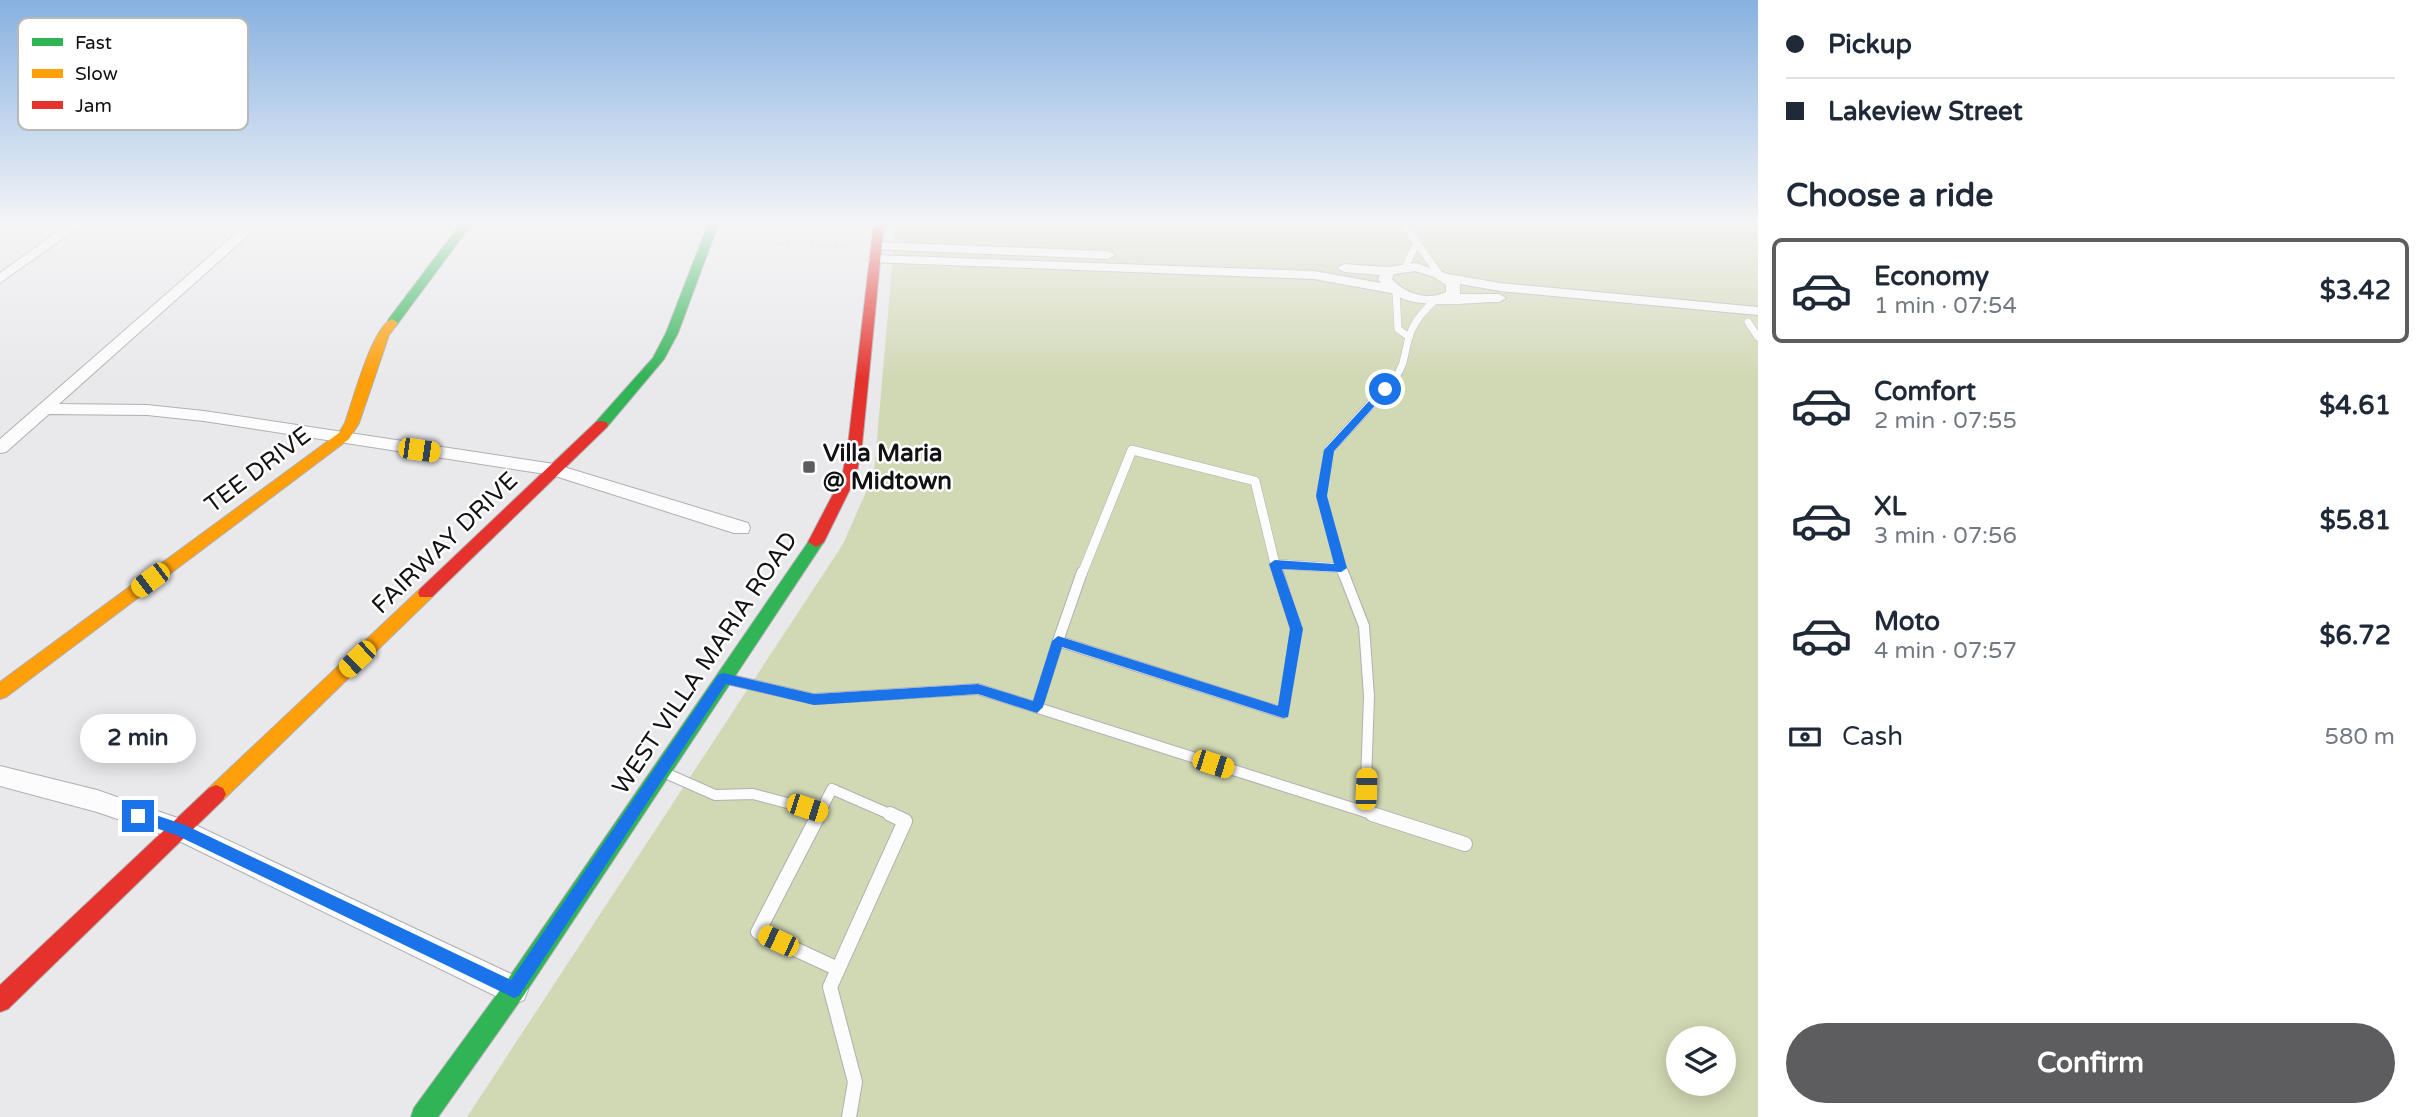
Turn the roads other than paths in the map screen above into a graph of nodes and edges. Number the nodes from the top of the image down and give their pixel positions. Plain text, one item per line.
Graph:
1 (198, 274) edge
2 (429, 274) edge
3 (694, 274) edge
4 (873, 274) edge
5 (1297, 274) edge
6 (1387, 274) edge
7 (1435, 274) edge
8 (1443, 276) junction
9 (1394, 290) junction
10 (1441, 299) junction
11 (1755, 319) edge
12 (1409, 337) junction
13 (1758, 337) edge
14 (46, 409) junction
15 (344, 436) junction
16 (0, 448) edge
17 (554, 470) junction
18 (741, 528) dead end
19 (1275, 564) junction
20 (1341, 568) junction
21 (1058, 641) junction
22 (723, 678) junction
23 (0, 692) edge
24 (1037, 707) junction
25 (660, 770) junction
26 (0, 776) edge
27 (821, 812) junction
28 (1365, 812) junction
29 (180, 830) junction
30 (1465, 844) dead end
31 (838, 969) junction
32 (514, 990) junction
33 (0, 1001) edge
34 (423, 1117) edge
35 (849, 1117) edge

1 - 14 street
2 - 15 street, TEE DRIVE
3 - 17 street, FAIRWAY DRIVE
4 - 22 street, WEST VILLA MARIA ROAD
5 - 9 street
6 - 9 street
7 - 8 street
8 - 10 street
8 - 11 street
9 - 10 street
9 - 12 lane
10 - 11 street
10 - 12 lane
11 - 13 lane
12 - 20 lane
14 - 15 street
14 - 16 street
15 - 17 street
15 - 23 street, TEE DRIVE
17 - 18 street
17 - 29 street, FAIRWAY DRIVE
19 - 20 lane
19 - 21 lane
19 - 21 lane
20 - 28 lane
21 - 24 lane
22 - 24 lane
22 - 25 street, WEST VILLA MARIA ROAD
24 - 28 lane
25 - 27 lane
25 - 32 street, WEST VILLA MARIA ROAD
26 - 29 street
27 - 31 lane
27 - 31 lane
28 - 30 lane
29 - 32 street
29 - 33 street, FAIRWAY DRIVE
31 - 35 lane
32 - 34 street, WEST VILLA MARIA ROAD

